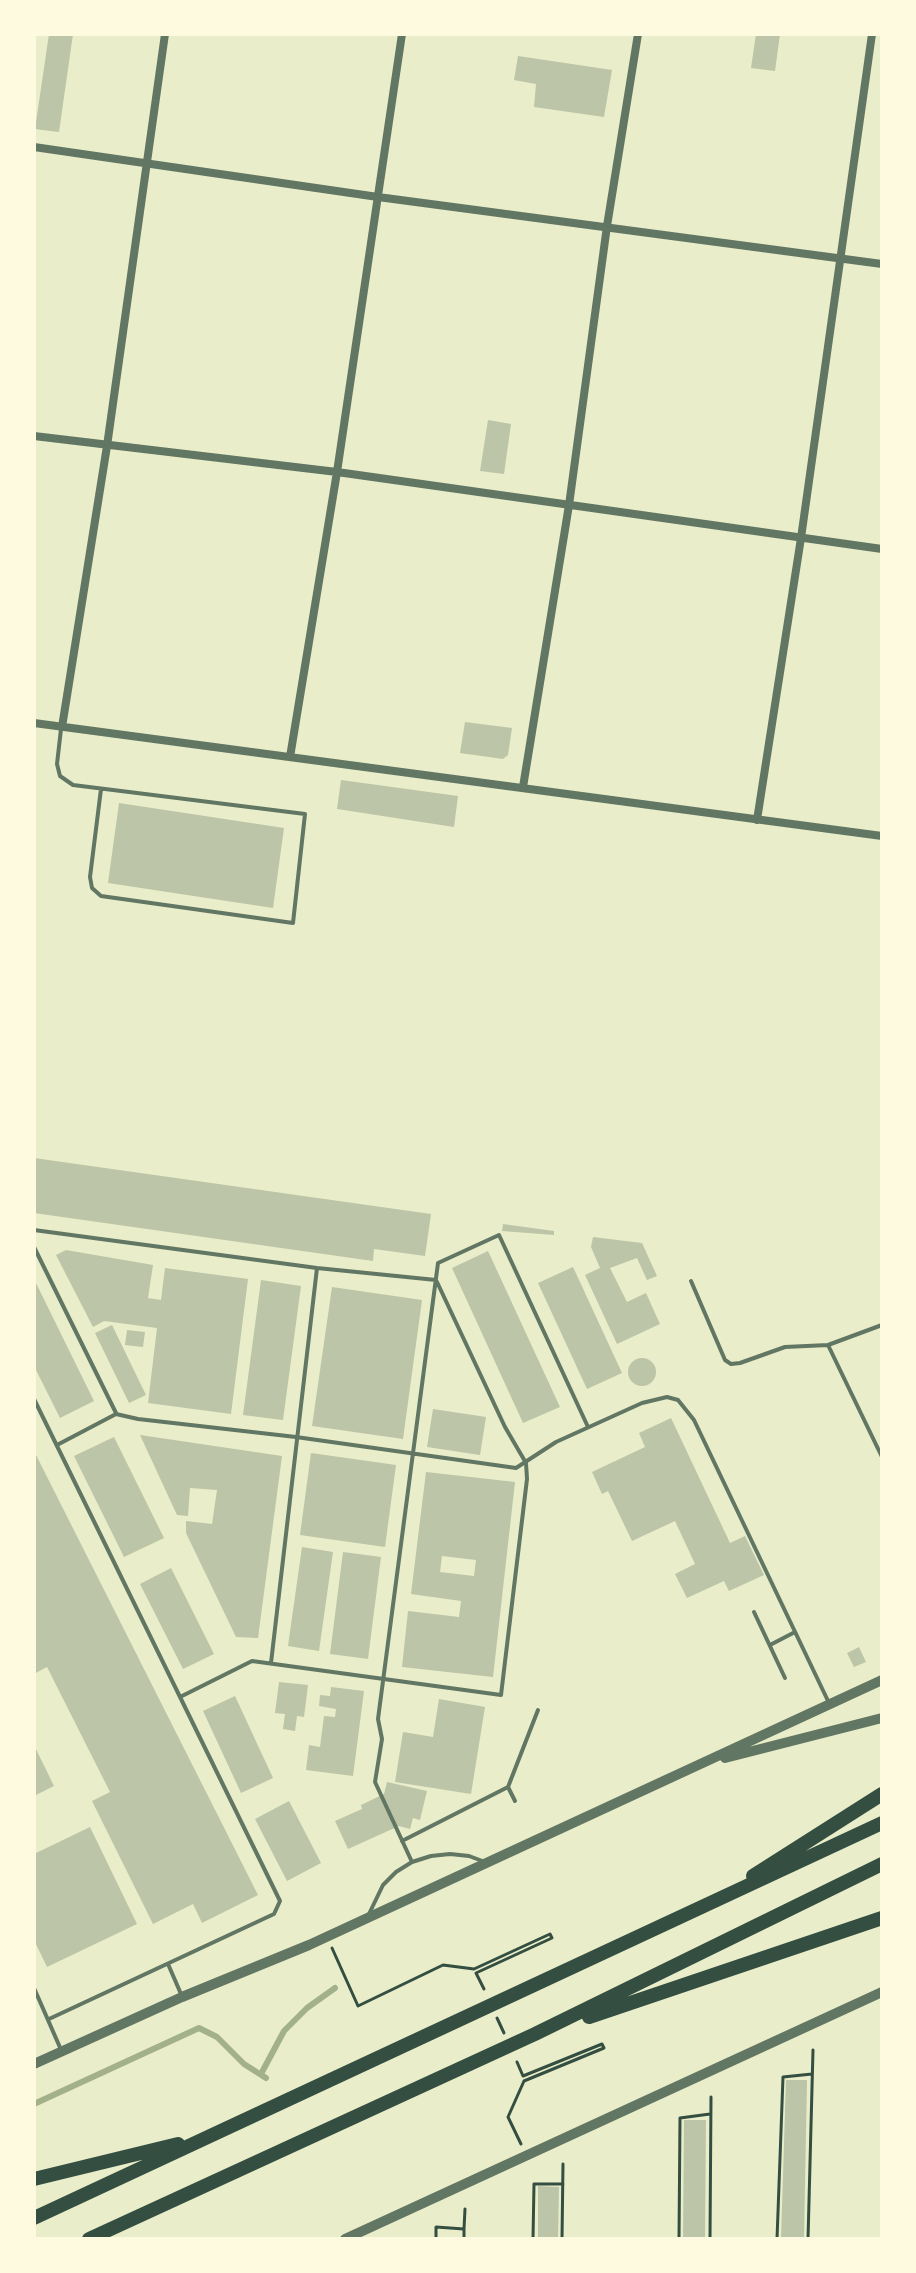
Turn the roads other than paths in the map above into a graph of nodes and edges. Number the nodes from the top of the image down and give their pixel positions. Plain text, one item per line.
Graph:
1 (165, 34) edge
2 (402, 34) edge
3 (638, 34) edge
4 (872, 34) edge
5 (34, 147) edge
6 (145, 162) junction
7 (378, 197) junction
8 (607, 226) junction
9 (840, 258) junction
10 (882, 264) edge
11 (34, 436) edge
12 (107, 446) junction
13 (337, 472) junction
14 (569, 505) junction
15 (801, 538) junction
16 (882, 549) edge
17 (34, 723) edge
18 (62, 727) junction
19 (290, 757) junction
20 (523, 787) junction
21 (101, 789) junction
22 (757, 820) junction
23 (882, 836) edge
24 (34, 1230) edge
25 (34, 1247) edge
26 (317, 1268) junction
27 (436, 1280) junction
28 (691, 1281) dead end
29 (882, 1325) edge
30 (828, 1345) junction
31 (34, 1399) edge
32 (116, 1414) junction
33 (588, 1427) junction
34 (296, 1437) junction
35 (57, 1445) junction
36 (413, 1453) junction
37 (882, 1457) edge
38 (526, 1463) junction
39 (754, 1612) dead end
40 (795, 1632) junction
41 (770, 1645) junction
42 (271, 1663) junction
43 (785, 1678) dead end
44 (382, 1679) junction
45 (882, 1680) edge
46 (180, 1697) junction
47 (830, 1704) junction
48 (538, 1710) dead end
49 (882, 1718) edge
50 (697, 1765) junction
51 (508, 1787) junction
52 (882, 1794) edge
53 (515, 1801) dead end
54 (882, 1823) edge
55 (402, 1841) junction
56 (412, 1862) junction
57 (487, 1863) junction
58 (882, 1864) edge
59 (699, 1910) junction
60 (882, 1918) edge
61 (367, 1919) junction
62 (168, 1964) junction
63 (34, 1988) edge
64 (882, 1992) edge
65 (182, 1997) junction
66 (49, 2019) junction
67 (535, 2034) junction
68 (62, 2052) junction
69 (34, 2064) edge
70 (213, 2135) junction
71 (34, 2179) edge
72 (34, 2218) edge
73 (89, 2239) edge
74 (345, 2239) edge

1 - 6 street
2 - 7 street
3 - 8 street
4 - 9 street
5 - 6 street
6 - 7 street
6 - 12 street
7 - 8 street
7 - 13 street
8 - 9 street
8 - 14 street
9 - 10 street
9 - 15 street
11 - 12 street
12 - 13 street
12 - 18 street
13 - 14 street
13 - 19 street
14 - 15 street
14 - 20 street
15 - 16 street
15 - 22 street
17 - 18 street
18 - 19 street
18 - 21 lane
19 - 20 street
20 - 22 street
21 - 21 lane
22 - 23 street
24 - 26 lane
25 - 32 lane
26 - 27 lane
26 - 34 lane
27 - 33 lane
27 - 36 lane
27 - 38 lane
28 - 30 lane
29 - 30 lane
30 - 37 lane
31 - 35 lane
32 - 34 lane
32 - 35 lane
33 - 38 lane
33 - 40 lane
34 - 36 lane
34 - 42 lane
35 - 46 lane
36 - 38 lane
36 - 44 lane
38 - 44 lane
39 - 41 lane
40 - 41 lane
40 - 47 lane
41 - 43 lane
42 - 44 lane
42 - 46 lane
44 - 55 lane
45 - 47 street
46 - 62 lane
47 - 50 street
48 - 51 lane
49 - 50 street
50 - 57 street
51 - 53 lane
51 - 55 lane
52 - 59 highway
54 - 59 highway
55 - 56 lane
56 - 57 lane
56 - 61 lane
57 - 61 street
58 - 67 highway
59 - 70 highway
60 - 67 highway
61 - 65 street
62 - 65 lane
62 - 66 lane
63 - 66 lane
64 - 74 street
65 - 68 street
66 - 68 lane
67 - 73 highway
68 - 69 street
70 - 71 highway
70 - 72 highway

